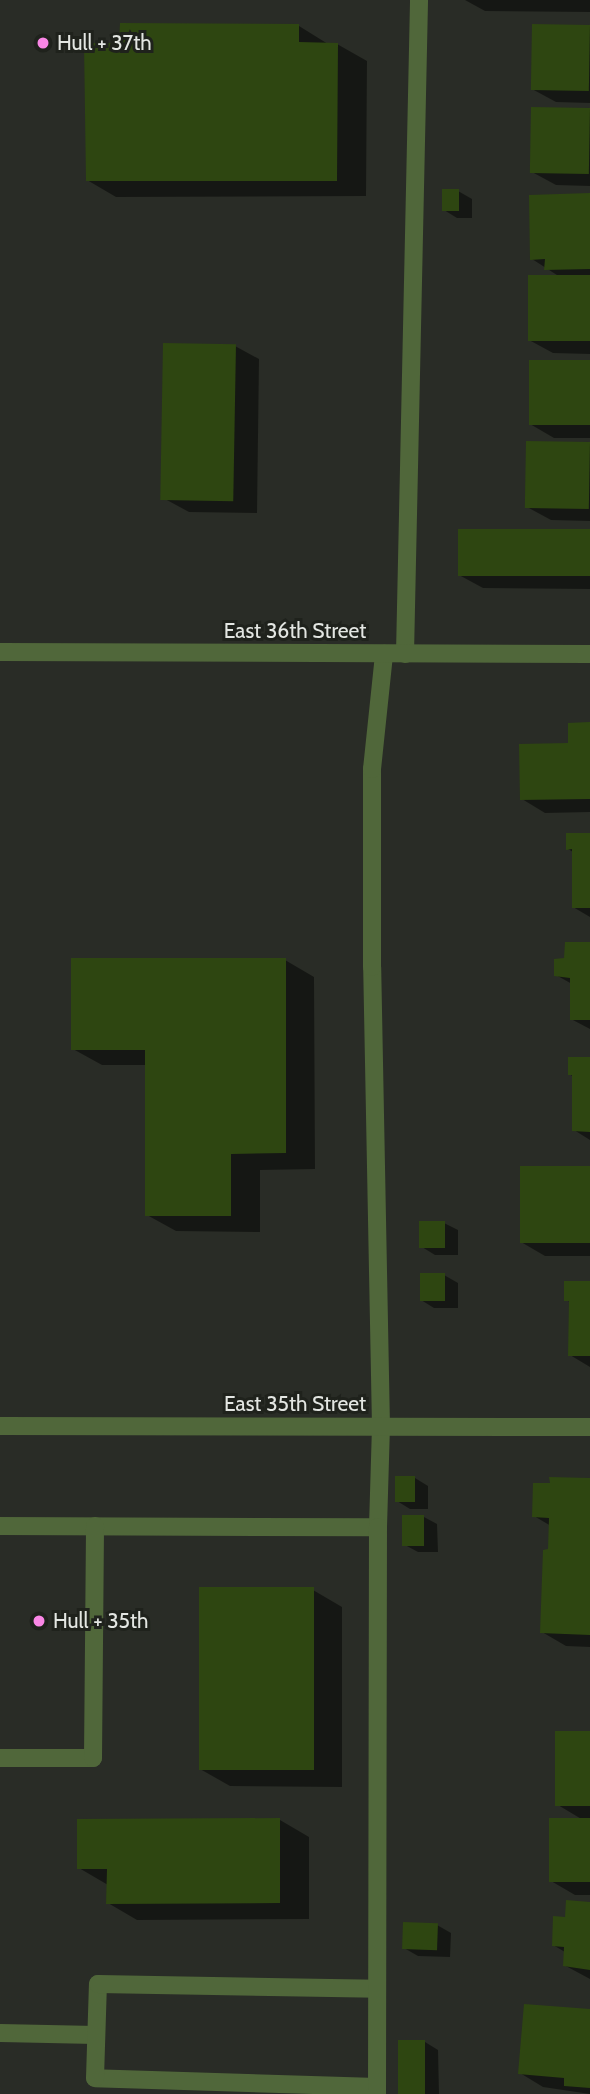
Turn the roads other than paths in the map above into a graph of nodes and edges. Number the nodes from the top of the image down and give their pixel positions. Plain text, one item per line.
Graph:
1 (419, 0) edge
2 (0, 652) edge
3 (384, 654) junction
4 (405, 654) junction
5 (590, 654) edge
6 (0, 1426) edge
7 (382, 1427) junction
8 (590, 1427) edge
9 (0, 1526) edge
10 (95, 1526) junction
11 (378, 1527) junction
12 (0, 1758) edge
13 (377, 1989) junction
14 (0, 2033) edge
15 (96, 2035) junction
16 (377, 2090) edge

1 - 4 street
2 - 3 street, East 36th Street
3 - 4 street, East 36th Street
3 - 7 street
4 - 5 street, East 36th Street
6 - 7 street, East 35th Street
7 - 8 street, East 35th Street
7 - 11 street
9 - 10 street
10 - 11 street
10 - 12 street
11 - 13 street
13 - 15 street
13 - 16 street
14 - 15 street
15 - 16 street

